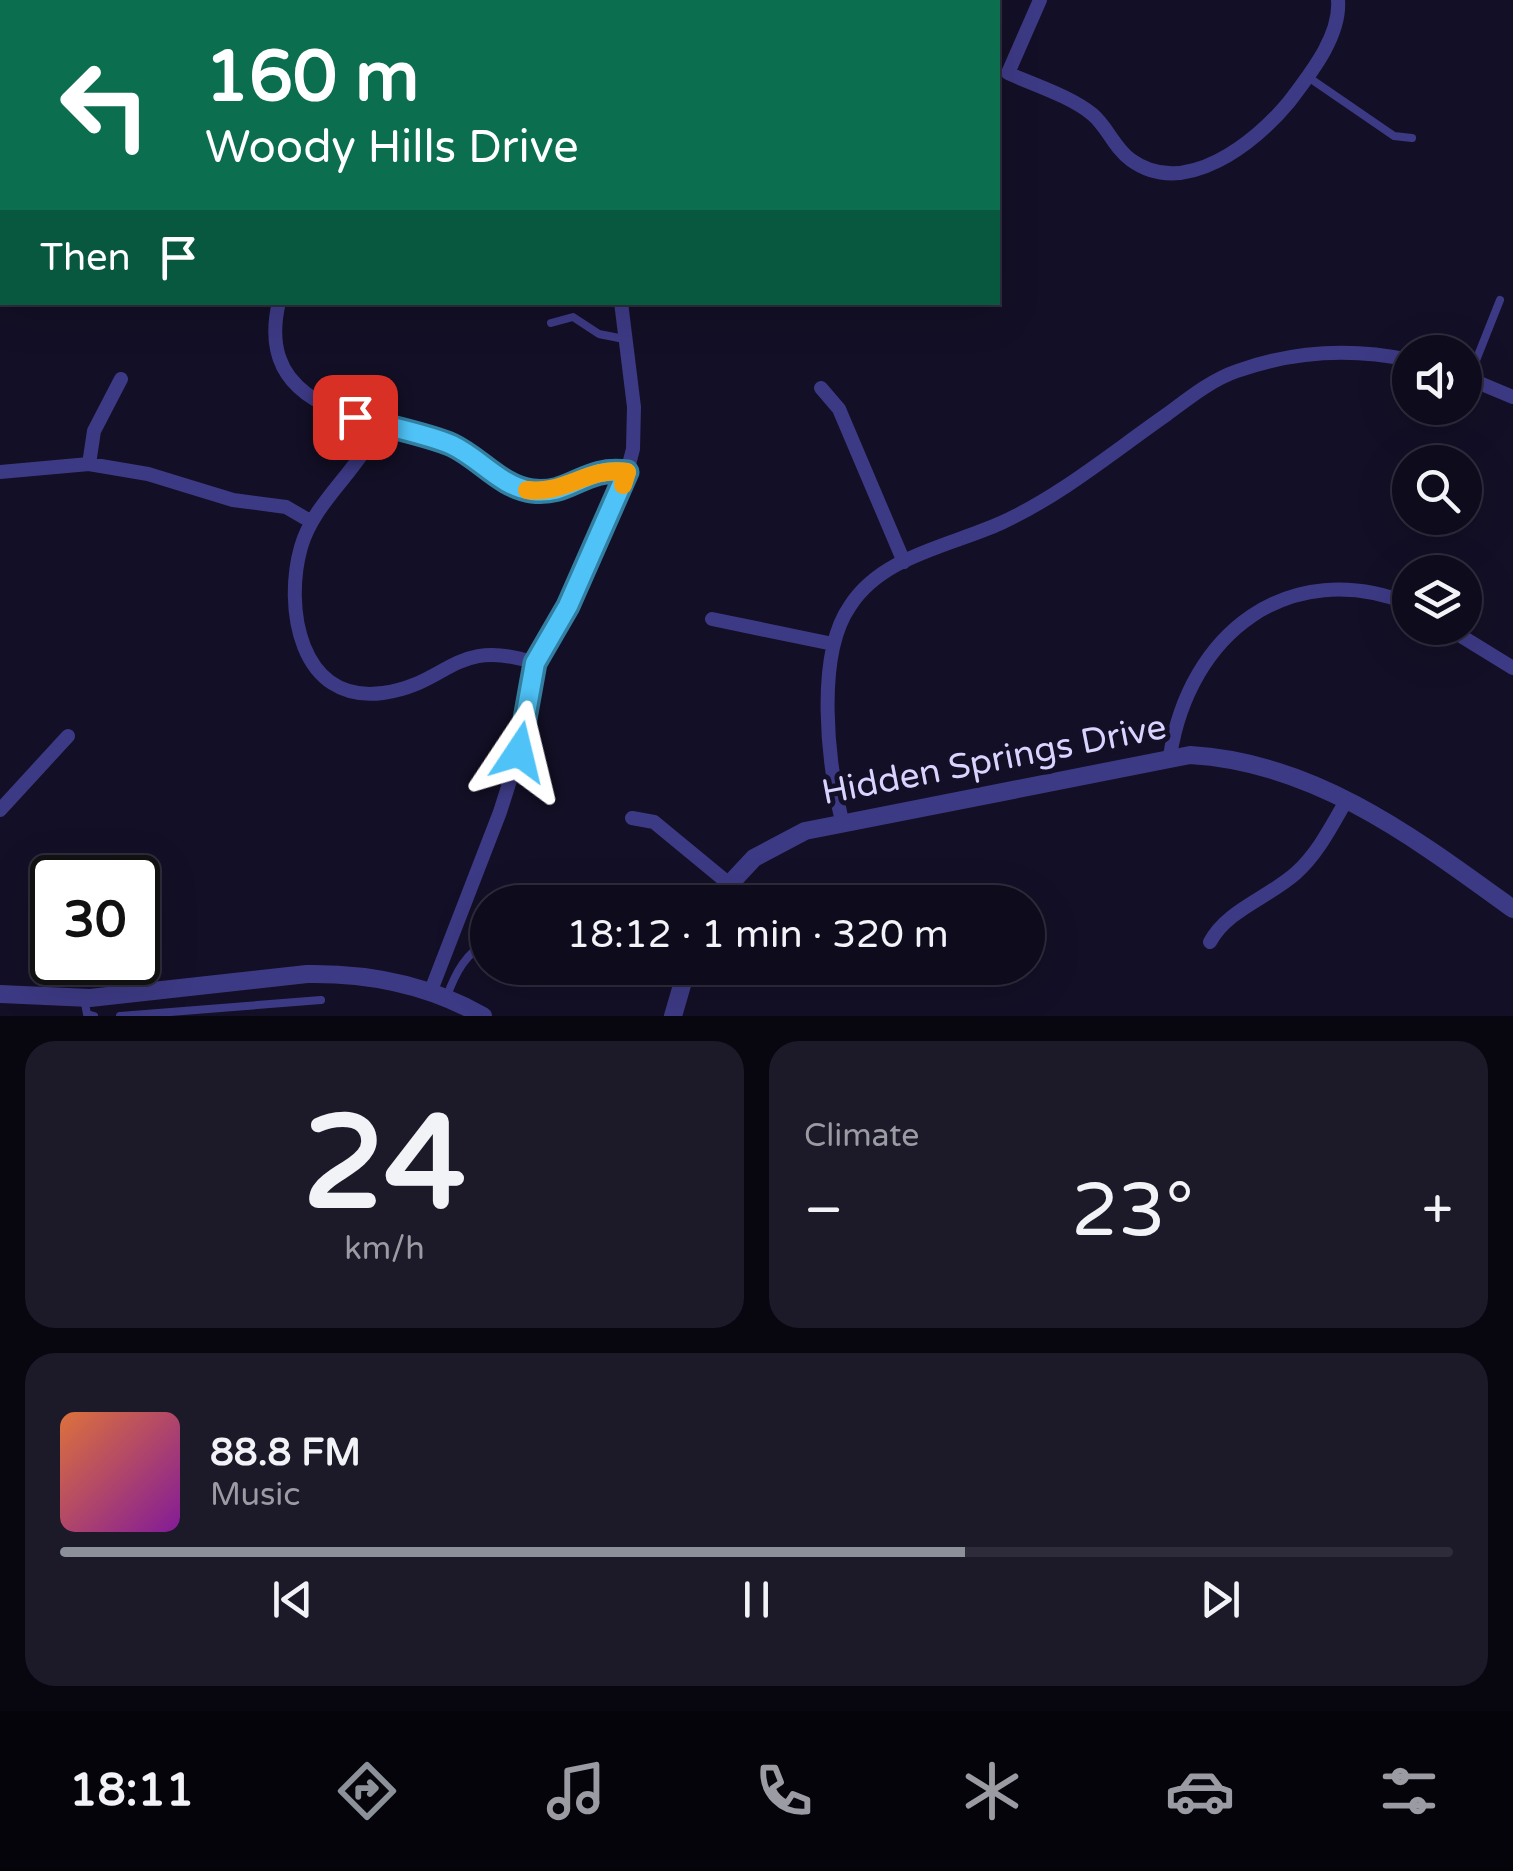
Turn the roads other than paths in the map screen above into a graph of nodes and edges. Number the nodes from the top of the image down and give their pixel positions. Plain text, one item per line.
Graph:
1 (1040, 0) edge
2 (1338, 0) edge
3 (1308, 77) junction
4 (1412, 138) dead end
5 (1500, 300) dead end
6 (279, 305) edge
7 (621, 305) edge
8 (551, 323) dead end
9 (624, 340) junction
10 (1482, 343) edge
11 (1392, 359) edge
12 (121, 379) dead end
13 (1482, 384) edge
14 (822, 388) dead end
15 (1513, 397) edge
16 (378, 424) junction
17 (90, 464) junction
18 (0, 472) edge
19 (627, 472) junction
20 (310, 521) junction
21 (904, 562) junction
22 (1392, 598) edge
23 (712, 619) dead end
24 (833, 644) junction
25 (1476, 645) edge
26 (535, 663) junction
27 (1513, 668) edge
28 (68, 736) dead end
29 (1170, 756) junction
30 (1346, 801) junction
31 (0, 810) edge
32 (632, 818) dead end
33 (842, 822) junction
34 (728, 883) joint
35 (1513, 909) edge
36 (1210, 942) dead end
37 (470, 954) edge
38 (681, 985) edge
39 (0, 994) edge
40 (438, 996) junction
41 (84, 998) junction
42 (321, 1000) dead end
43 (94, 1016) edge
44 (120, 1016) edge
45 (483, 1016) edge
46 (673, 1016) edge

1 - 3 street
2 - 3 street
3 - 4 lane
5 - 10 lane
6 - 16 street
7 - 9 street
8 - 9 lane
9 - 19 street
11 - 21 street
12 - 17 street
13 - 15 street
14 - 21 street
16 - 19 street
16 - 20 street
17 - 18 street
17 - 20 street
19 - 26 street
20 - 26 street
21 - 24 street
22 - 29 street
23 - 24 street
24 - 33 street
25 - 27 street
26 - 40 street
28 - 31 street
29 - 30 street, Hidden Springs Drive
29 - 33 street, Hidden Springs Drive
30 - 35 street, Hidden Springs Drive
30 - 36 street
32 - 34 street
33 - 34 street, Hidden Springs Drive
37 - 40 lane
38 - 46 street
39 - 41 street
40 - 41 street
40 - 45 street
41 - 43 lane
42 - 44 lane

